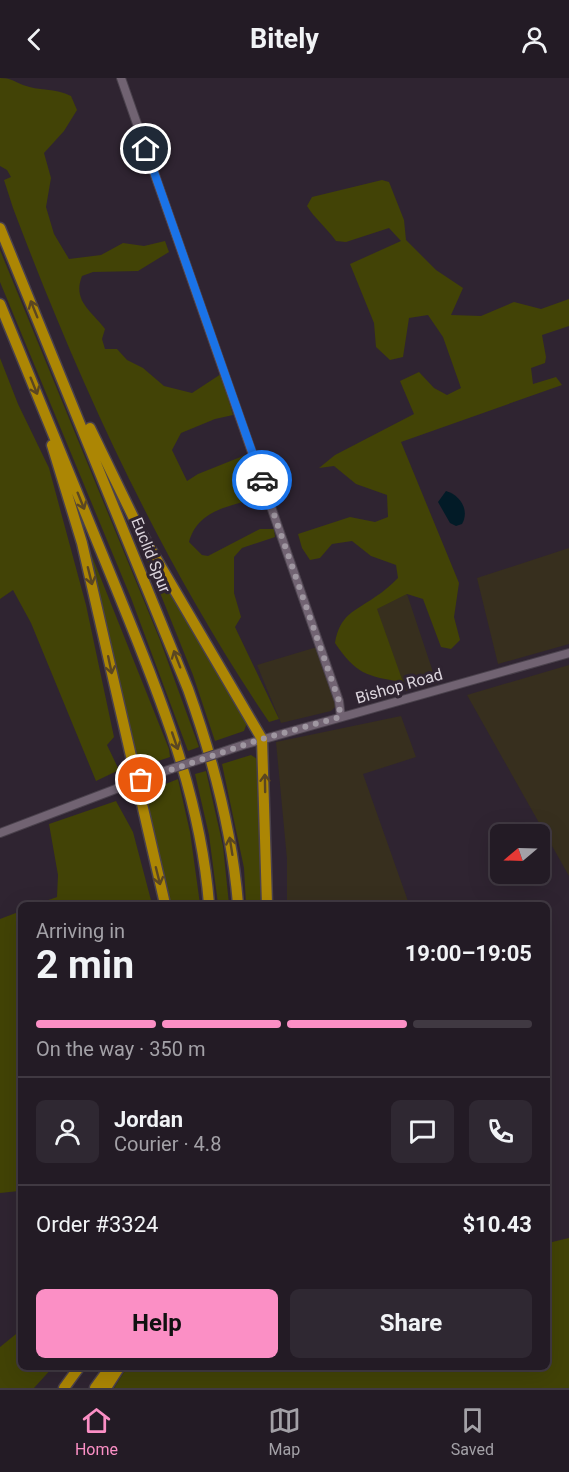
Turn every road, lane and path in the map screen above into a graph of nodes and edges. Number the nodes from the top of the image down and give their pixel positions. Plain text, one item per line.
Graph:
1 (121, 78) edge
2 (0, 228) edge
3 (0, 304) edge
4 (56, 363) junction
5 (43, 408) junction
6 (569, 653) edge
7 (340, 717) junction
8 (262, 739) junction
9 (135, 782) junction
10 (0, 834) edge
11 (165, 902) edge
12 (209, 902) edge
13 (238, 902) edge
14 (267, 902) edge
15 (77, 1370) edge
16 (108, 1370) edge
17 (117, 1370) edge
18 (64, 1388) edge
19 (95, 1388) edge
20 (106, 1388) edge

1 - 7 street
4 -> 2 highway, Euclid Spur
3 -> 5 highway
4 - 8 highway
13 -> 4 highway, Euclid Spur
5 -> 9 highway
5 -> 12 highway
6 - 7 street, Bishop Road
7 - 8 street, Bishop Road
8 - 9 street, Bishop Road, bridge
14 -> 8 highway
9 - 10 street, Bishop Road
9 -> 11 highway
15 - 18 highway
16 - 19 highway
17 - 20 highway

